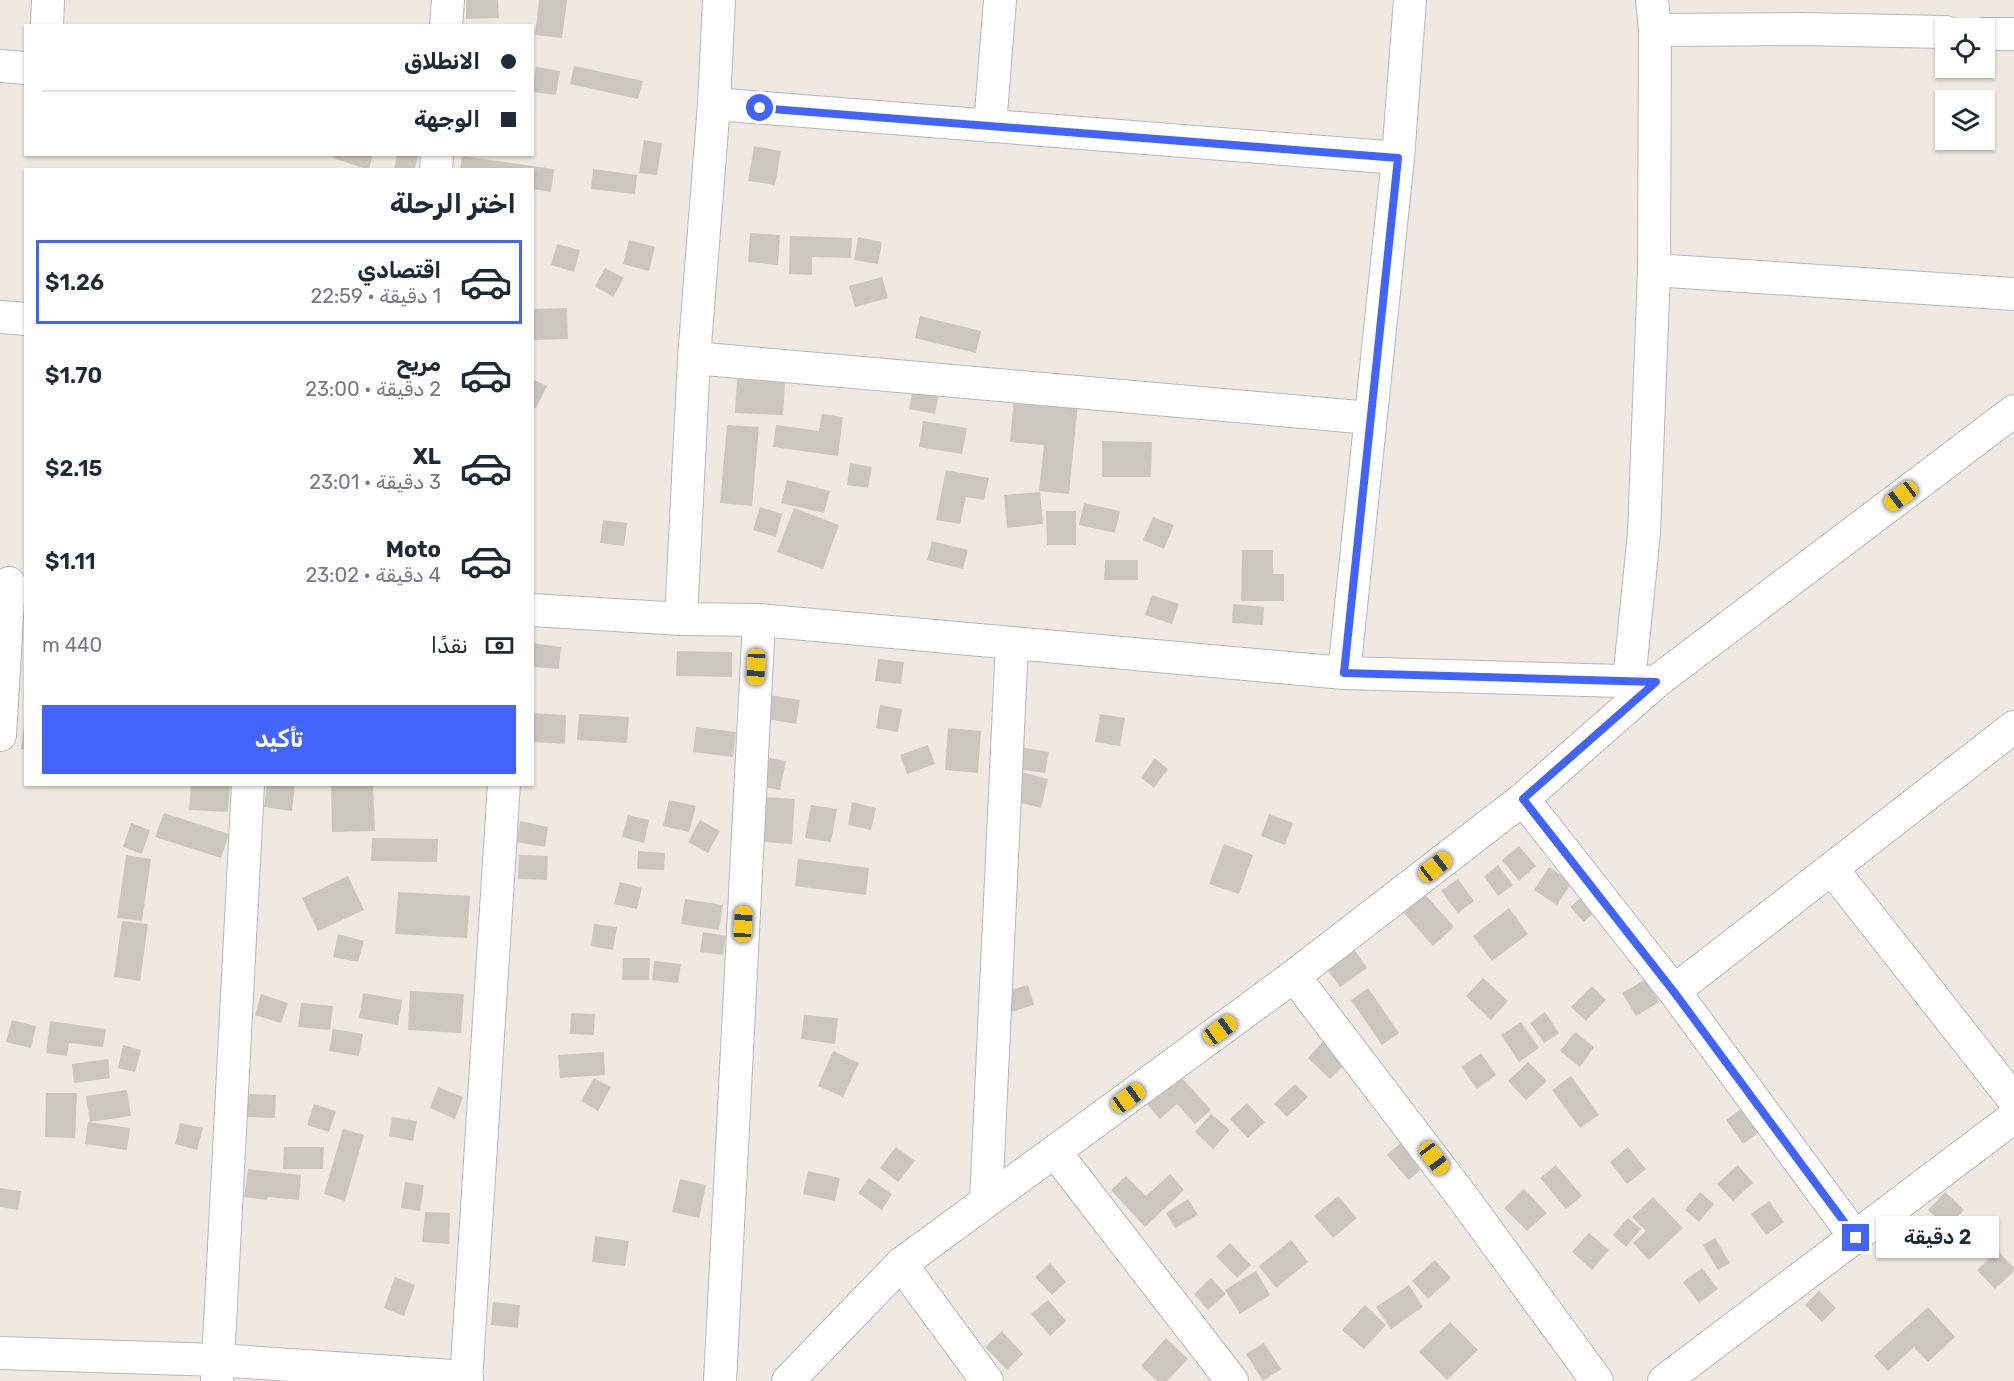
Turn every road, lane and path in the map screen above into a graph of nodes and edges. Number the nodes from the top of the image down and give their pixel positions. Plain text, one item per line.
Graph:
1 (48, 0) edge
2 (448, 0) edge
3 (718, 0) edge
4 (1000, 0) edge
5 (1410, 0) edge
6 (1654, 15) edge
7 (47, 24) edge
8 (446, 24) edge
9 (1935, 32) edge
10 (1995, 33) edge
11 (2014, 34) edge
12 (0, 66) edge
13 (24, 68) edge
14 (714, 104) junction
15 (990, 126) junction
16 (1398, 158) junction
17 (1654, 270) junction
18 (2014, 294) edge
19 (0, 317) edge
20 (24, 319) edge
21 (694, 358) junction
22 (2014, 411) edge
23 (1370, 418) junction
24 (11, 583) edge
25 (534, 610) edge
26 (681, 619) junction
27 (759, 621) junction
28 (1012, 643) junction
29 (1344, 673) junction
30 (1642, 681) junction
31 (2014, 728) edge
32 (0, 735) edge
33 (248, 786) edge
34 (504, 786) edge
35 (1523, 799) junction
36 (1832, 868) junction
37 (1294, 976) junction
38 (1674, 992) junction
39 (2014, 1100) edge
40 (2014, 1117) edge
41 (1055, 1152) junction
42 (986, 1201) junction
43 (1856, 1238) junction
44 (901, 1264) junction
45 (0, 1353) edge
46 (217, 1370) edge
47 (974, 1373) edge
48 (467, 1379) edge
49 (720, 1381) edge
50 (788, 1381) edge
51 (1233, 1381) edge
52 (1597, 1381) edge
53 (1664, 1381) edge

1 - 7 street
2 - 8 street
3 - 14 street
4 - 15 street
5 - 16 street
6 - 9 street
6 - 17 street
10 - 11 street
12 - 13 street
14 - 15 street
14 - 21 street
15 - 16 street
16 - 23 street
17 - 18 street
17 - 30 street
19 - 20 street
21 - 23 street
21 - 26 street
22 - 30 street
23 - 29 street
24 - 32 street
25 - 26 street
26 - 27 street
27 - 28 street
27 - 49 street
28 - 29 street
28 - 42 street
29 - 30 street
30 - 35 street
31 - 36 street
33 - 46 street
34 - 48 street
35 - 37 street
35 - 38 street
36 - 38 street
36 - 39 street
37 - 41 street
37 - 52 street
38 - 43 street
40 - 43 street
41 - 42 street
41 - 51 street
42 - 44 street
43 - 53 street
44 - 47 street
44 - 50 street
45 - 46 street
46 - 48 street

